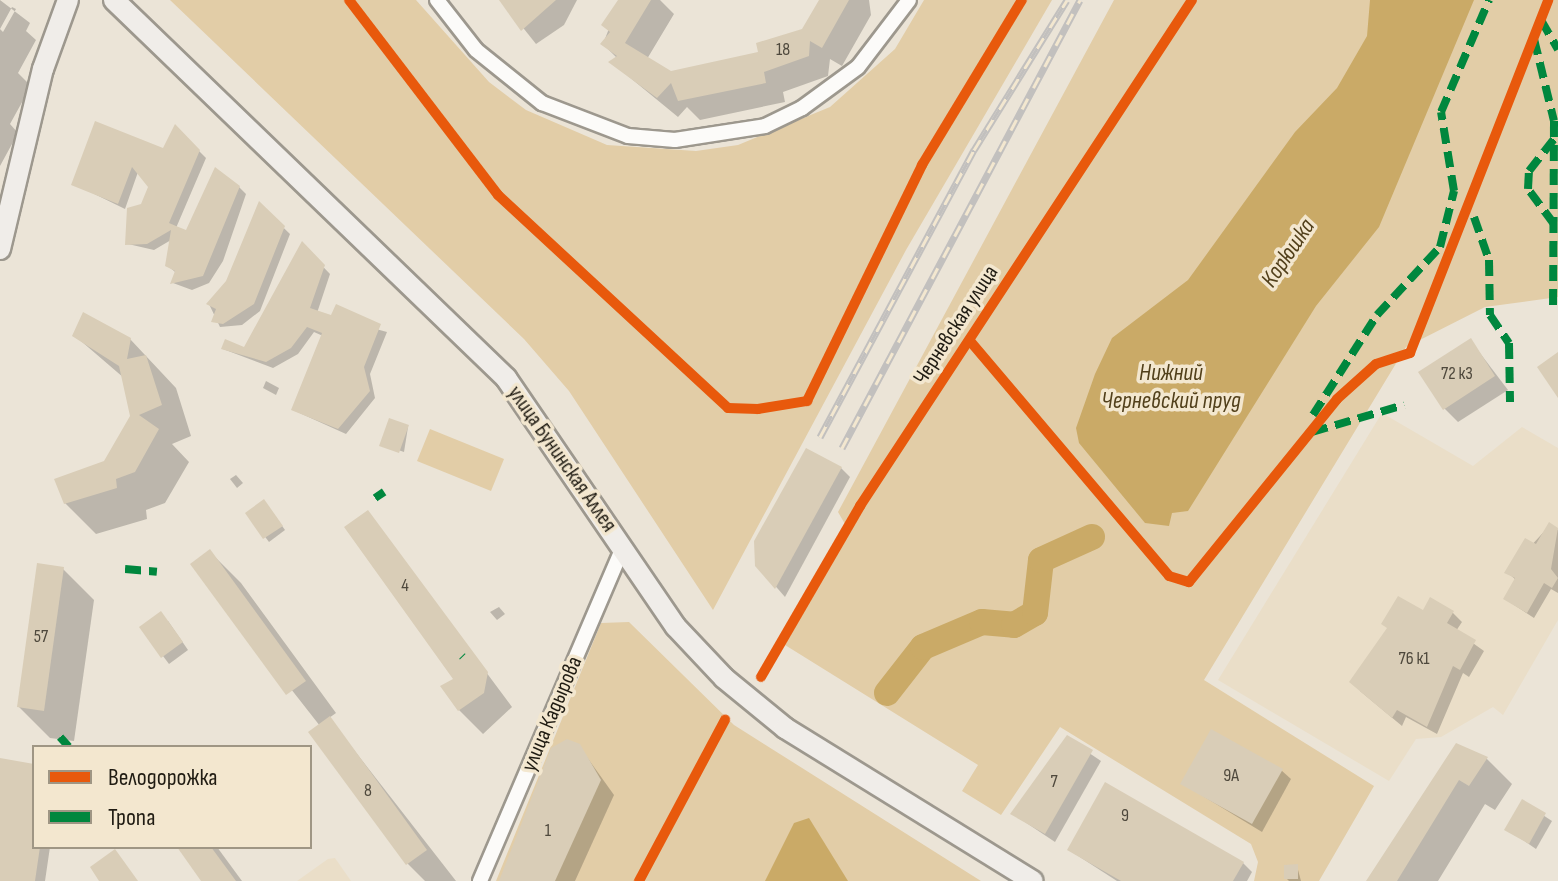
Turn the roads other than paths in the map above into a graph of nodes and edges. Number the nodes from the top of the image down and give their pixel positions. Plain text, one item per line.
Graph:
1 (68, 0) edge
2 (114, 0) edge
3 (437, 0) edge
4 (909, 0) edge
5 (0, 249) edge
6 (623, 547) junction
7 (480, 881) edge
8 (1033, 881) edge

1 - 5 street
2 - 6 street, улица Бунинская Аллея
3 - 4 street
6 - 7 street, улица Кадырова
6 - 8 street, улица Бунинская Аллея

